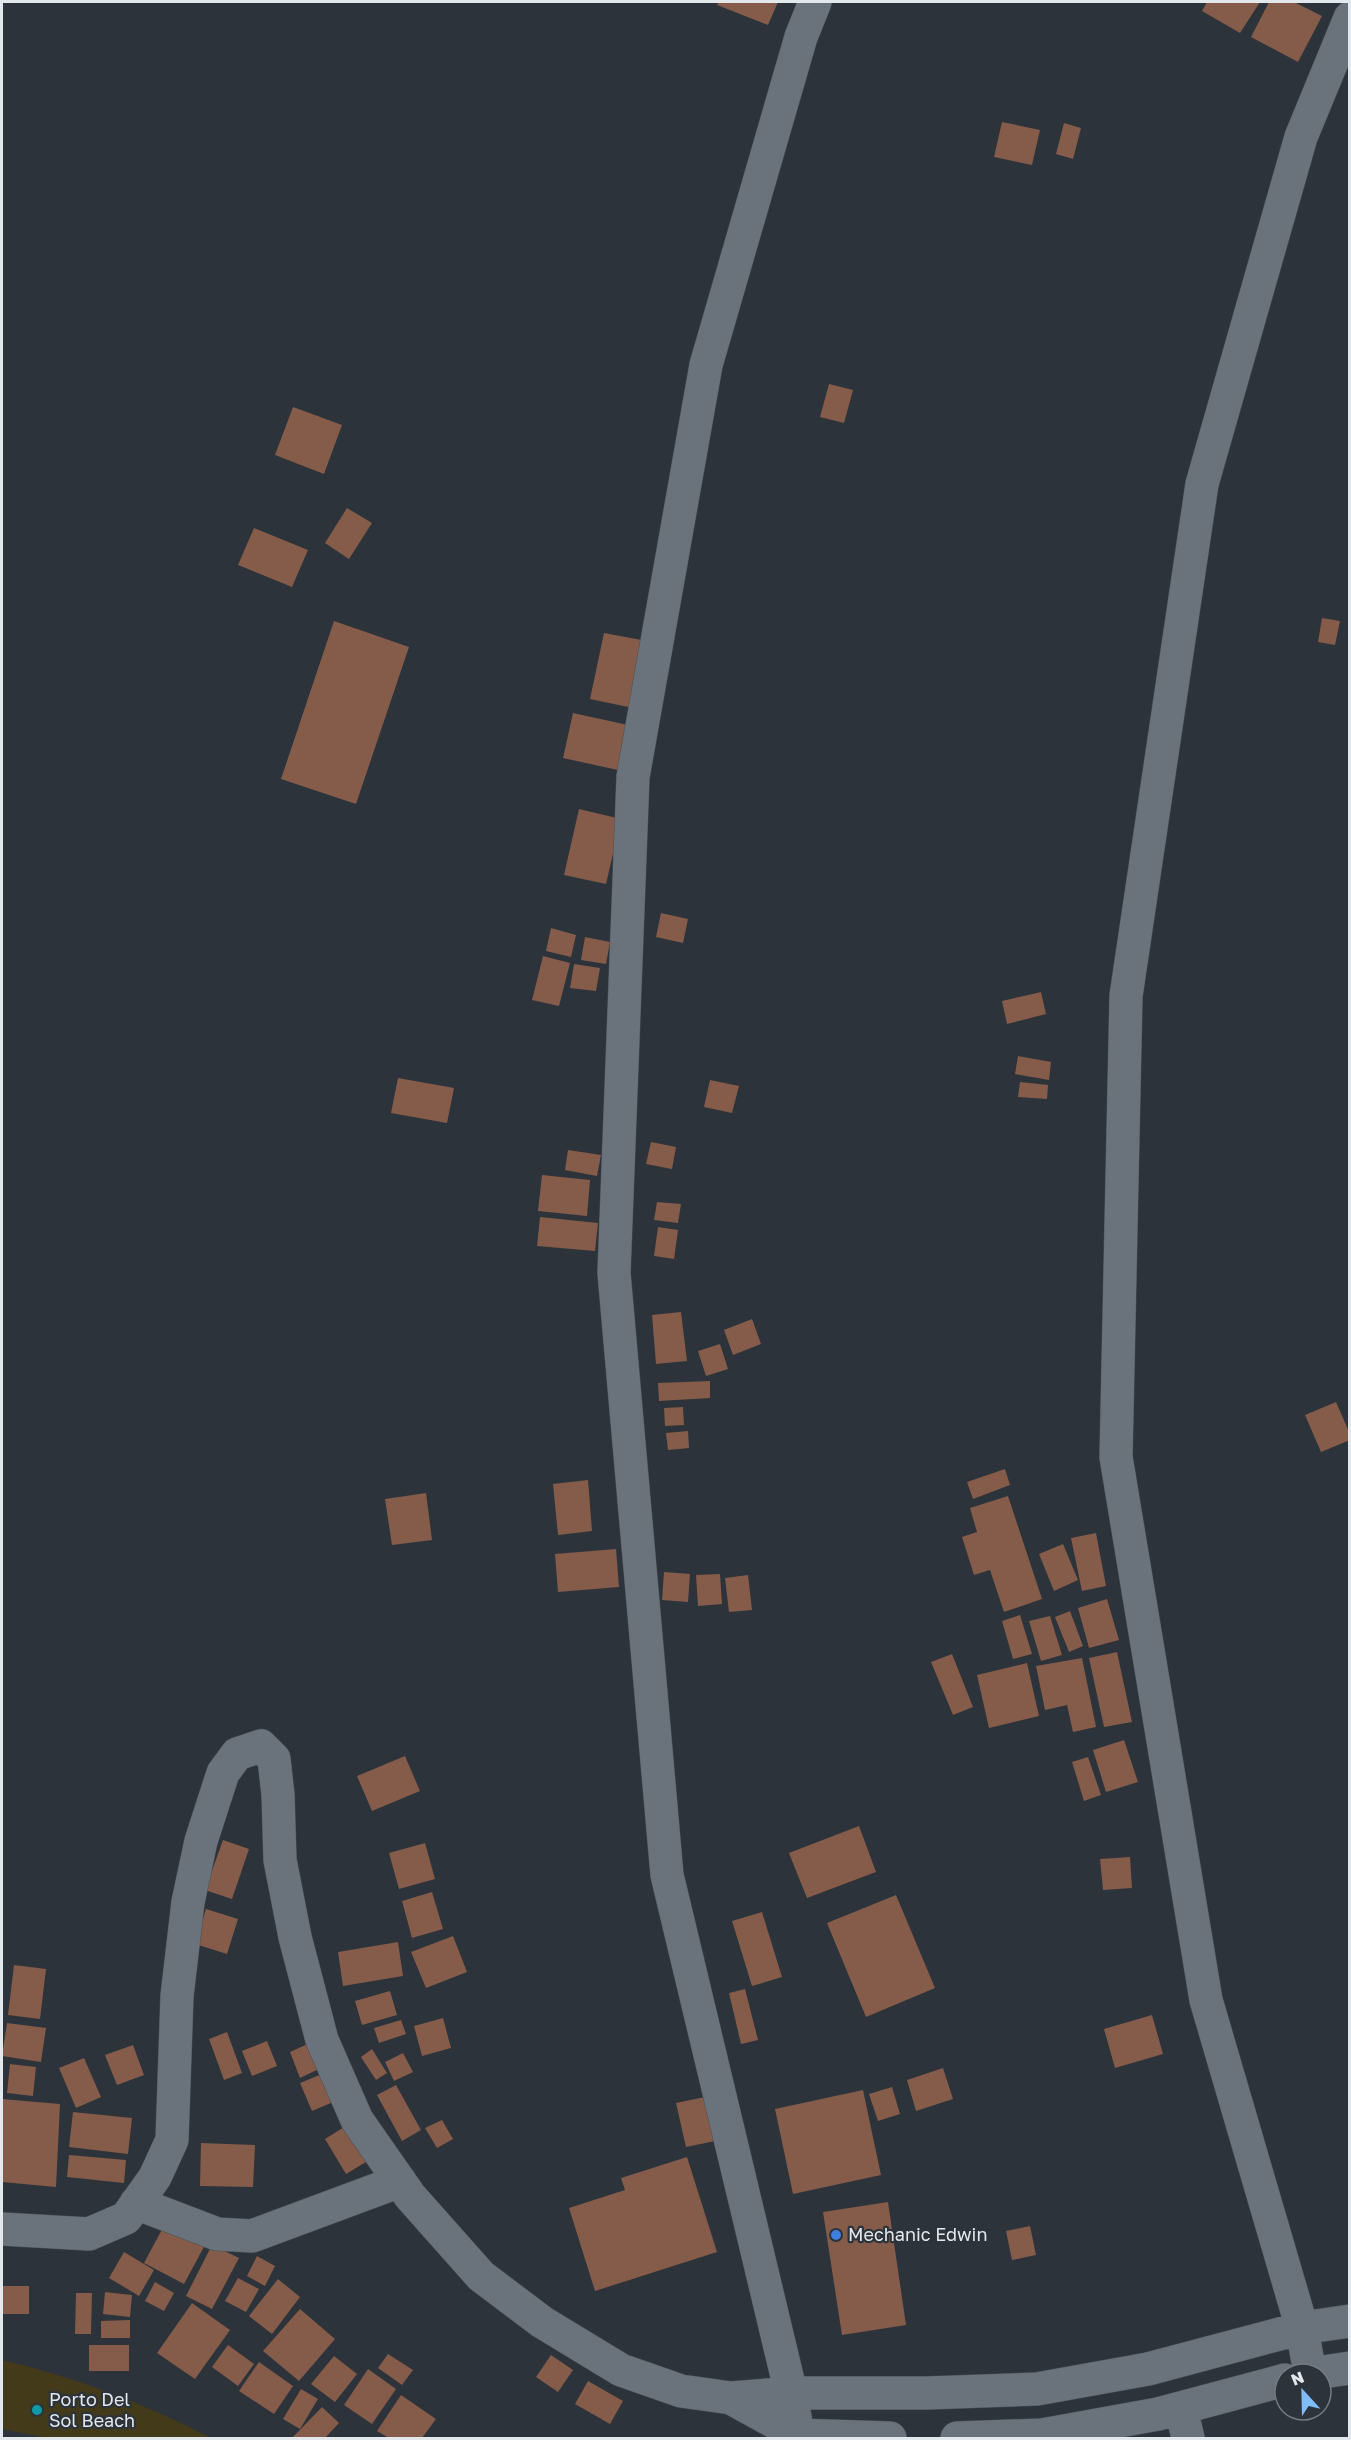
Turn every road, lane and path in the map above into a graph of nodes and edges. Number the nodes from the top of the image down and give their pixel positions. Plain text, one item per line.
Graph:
1 (815, 2) edge
2 (1350, 18) edge
3 (400, 2181) junction
4 (136, 2203) junction
5 (2, 2229) edge
6 (1350, 2321) edge
7 (1302, 2328) junction
8 (1308, 2362) edge
9 (1350, 2368) edge
10 (1333, 2371) edge
11 (1273, 2385) edge
12 (791, 2393) junction
13 (731, 2398) junction
14 (1185, 2423) edge
15 (798, 2435) junction
16 (890, 2439) edge
17 (957, 2439) edge

1 - 12 street
2 - 7 street
3 - 4 street
3 - 4 street
3 - 13 street
4 - 5 street
6 - 7 street
7 - 8 street
7 - 12 street
9 - 10 street
11 - 14 street
12 - 13 street
12 - 15 street
13 - 15 street
14 - 17 street
15 - 16 street

